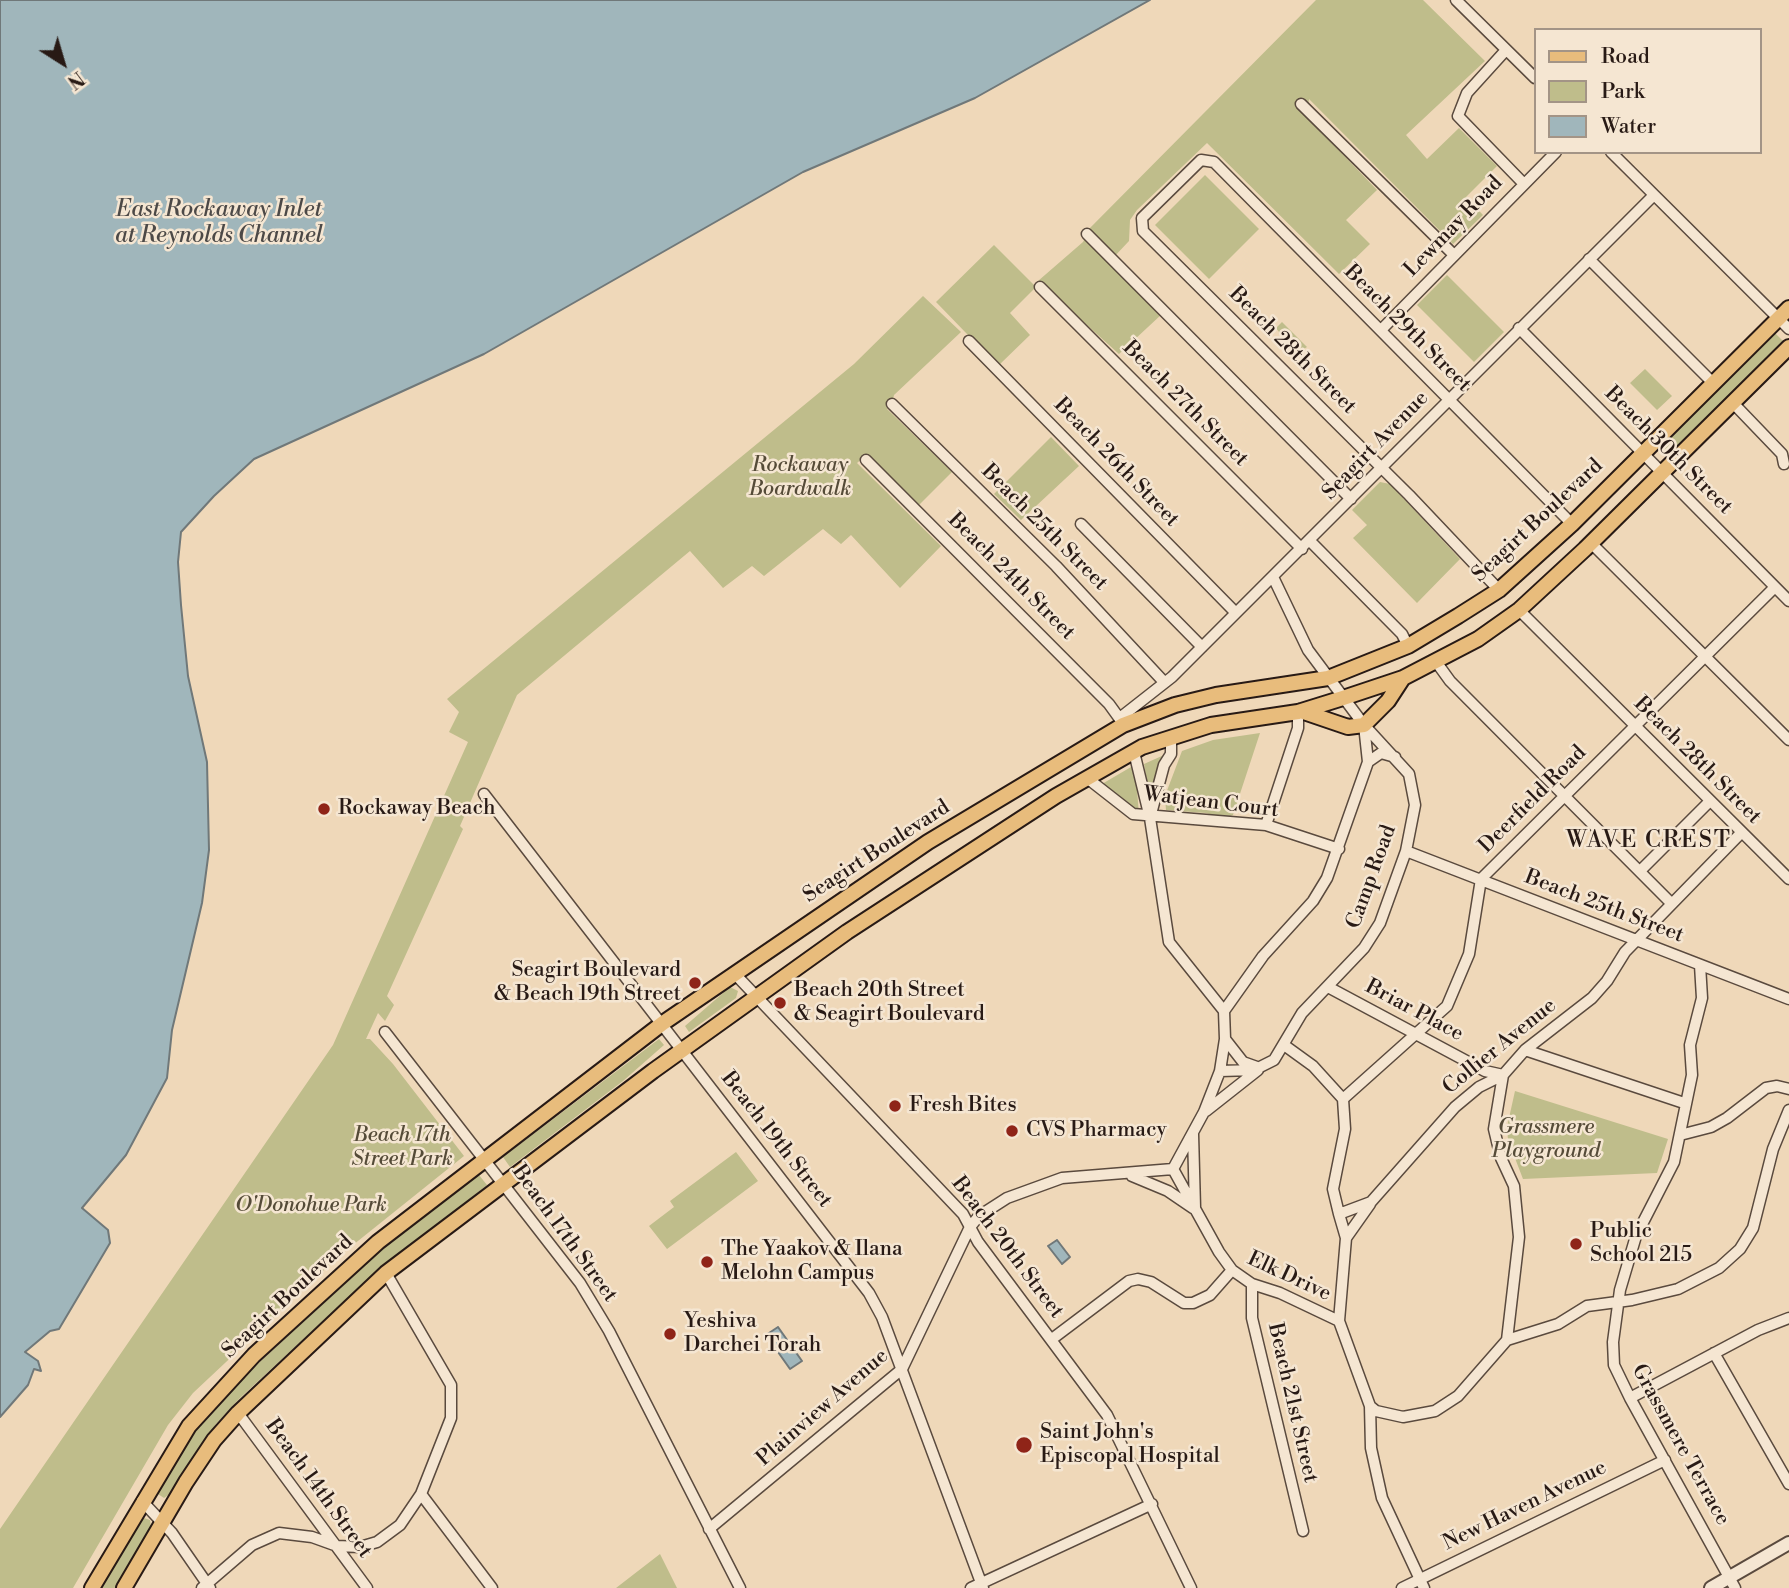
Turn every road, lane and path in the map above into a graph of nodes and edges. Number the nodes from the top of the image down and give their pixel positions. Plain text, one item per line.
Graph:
1 (1456, 0) edge
2 (1506, 50) junction
3 (1534, 77) edge
4 (1301, 104) dead end
5 (1554, 154) edge
6 (1613, 154) edge
7 (1214, 162) joint
8 (1524, 184) junction
9 (1654, 195) junction
10 (1087, 234) dead end
11 (1454, 255) junction
12 (1589, 259) junction
13 (1040, 287) dead end
14 (1783, 313) edge
15 (1519, 328) junction
16 (1789, 329) edge
17 (1381, 330) junction
18 (969, 341) dead end
19 (1789, 347) edge
20 (1712, 382) junction
21 (1449, 399) junction
22 (1733, 403) junction
23 (892, 404) dead end
24 (1642, 452) junction
25 (866, 460) dead end
26 (1784, 464) dead end
27 (1382, 468) junction
28 (1662, 474) junction
29 (1351, 499) junction
30 (1082, 524) dead end
31 (1572, 524) junction
32 (1591, 543) junction
33 (1306, 545) junction
34 (1273, 577) junction
35 (1775, 587) junction
36 (1499, 590) junction
37 (1789, 601) edge
38 (1519, 610) junction
39 (1236, 612) junction
40 (1408, 646) junction
41 (1202, 647) junction
42 (1705, 656) junction
43 (1437, 663) junction
44 (1328, 678) junction
45 (1403, 678) junction
46 (1164, 682) junction
47 (1343, 698) junction
48 (1300, 711) junction
49 (1122, 721) junction
50 (1364, 725) junction
51 (1635, 726) junction
52 (1171, 738) junction
53 (1789, 740) edge
54 (1134, 751) junction
55 (1399, 760) junction
56 (1368, 762) junction
57 (1087, 778) junction
58 (484, 794) dead end
59 (1564, 796) junction
60 (1710, 801) junction
61 (1150, 818) junction
62 (1266, 825) junction
63 (1741, 832) junction
64 (1339, 849) junction
65 (1406, 851) junction
66 (1640, 871) junction
67 (1481, 879) junction
68 (1789, 879) edge
69 (1671, 903) junction
70 (1637, 941) junction
71 (1700, 965) junction
72 (734, 973) junction
73 (1328, 987) junction
74 (757, 996) junction
75 (1789, 999) edge
76 (1224, 1011) junction
77 (663, 1023) junction
78 (385, 1032) dead end
79 (1417, 1034) junction
80 (1225, 1038) junction
81 (1284, 1045) junction
82 (682, 1050) junction
83 (1525, 1051) junction
84 (1261, 1068) junction
85 (1220, 1071) junction
86 (1503, 1075) junction
87 (1789, 1089) edge
88 (1343, 1099) junction
89 (1684, 1103) junction
90 (1789, 1110) edge
91 (1204, 1112) junction
92 (1193, 1134) junction
93 (1680, 1135) junction
94 (486, 1161) junction
95 (1173, 1169) junction
96 (1128, 1175) junction
97 (504, 1182) junction
98 (1371, 1202) junction
99 (1195, 1209) junction
100 (1339, 1214) junction
101 (971, 1227) junction
102 (1346, 1238) junction
103 (1232, 1270) junction
104 (386, 1273) junction
105 (1252, 1284) junction
106 (1617, 1302) junction
107 (1789, 1318) edge
108 (1339, 1321) junction
109 (1052, 1339) junction
110 (1507, 1340) junction
111 (1714, 1353) junction
112 (902, 1369) junction
113 (1630, 1398) junction
114 (1370, 1406) junction
115 (238, 1413) junction
116 (1665, 1460) junction
117 (1789, 1484) edge
118 (421, 1494) junction
119 (142, 1501) junction
120 (1152, 1504) junction
121 (161, 1522) junction
122 (709, 1529) junction
123 (1303, 1531) dead end
124 (1789, 1543) edge
125 (337, 1546) junction
126 (1733, 1582) edge
127 (1421, 1584) edge
128 (206, 1586) edge
129 (979, 1587) edge
130 (92, 1588) edge
131 (124, 1588) edge
132 (367, 1588) edge
133 (492, 1588) edge
134 (740, 1588) edge
135 (1191, 1588) edge
136 (1402, 1588) edge
137 (1711, 1588) edge

1 - 2 street
2 - 3 street
2 - 8 street
4 - 11 street
5 - 8 street, Lewmay Road
6 - 9 street
7 - 17 street, Beach 29th Street
7 - 27 street, Beach 28th Street
8 - 11 street, Lewmay Road
9 - 12 street, Seagirt Avenue
9 - 14 street
10 - 29 street
11 - 17 street, Lewmay Road
12 - 15 street, Seagirt Avenue
12 - 20 street
13 - 33 street, Beach 27th Street
14 - 16 street
14 - 20 main road, Seagirt Boulevard
15 - 21 street, Seagirt Avenue
15 - 24 street, Beach 30th Street
17 - 21 street, Beach 29th Street
18 - 39 street, Beach 26th Street
19 - 22 main road
20 - 24 main road, Seagirt Boulevard
21 - 27 street, Seagirt Avenue
21 - 31 street, Beach 29th Street
22 - 26 street
22 - 28 main road
23 - 46 street, Beach 25th Street
24 - 28 street, Beach 30th Street
24 - 31 main road, Seagirt Boulevard
25 - 49 street, Beach 24th Street
27 - 29 street, Seagirt Avenue
27 - 36 street, Beach 28th Street
28 - 32 main road
28 - 35 street, Beach 30th Street
29 - 33 street, Seagirt Avenue
30 - 41 street
31 - 36 main road, Seagirt Boulevard
32 - 38 main road
32 - 42 street
33 - 34 street, Seagirt Avenue
33 - 40 street, Beach 27th Street
34 - 39 street, Seagirt Avenue
34 - 44 street, Camp Road
35 - 37 street, Beach 30th Street
35 - 42 street, Deerfield Road
36 - 40 main road, Seagirt Boulevard
38 - 43 main road
38 - 51 street, Beach 28th Street
39 - 41 street, Seagirt Avenue
40 - 44 main road, Seagirt Boulevard
41 - 46 street, Seagirt Avenue
42 - 51 street, Deerfield Road
42 - 53 street
43 - 45 main road
43 - 59 street
44 - 47 street, Camp Road
44 - 49 main road, Seagirt Boulevard
45 - 47 main road
45 - 50 main road
46 - 49 street, Seagirt Avenue
47 - 48 main road
47 - 50 street, Camp Road
48 - 50 main road
48 - 52 main road
48 - 62 street
49 - 72 main road, Seagirt Boulevard
50 - 55 street, Camp Road
50 - 56 street
51 - 59 street, Deerfield Road
51 - 60 street, Beach 28th Street
52 - 54 main road
52 - 61 street
54 - 57 main road
54 - 61 street
55 - 56 street
55 - 65 street, Camp Road
56 - 64 street
57 - 61 street, Watjean Court
57 - 74 main road
58 - 77 street, Beach 19th Street
59 - 66 street
59 - 67 street, Deerfield Road
60 - 63 street, Beach 28th Street
60 - 66 street
61 - 62 street, Watjean Court
61 - 76 street
62 - 64 street, Watjean Court
63 - 68 street, Beach 28th Street
63 - 69 street, Collier Avenue
64 - 76 street
65 - 67 street, Beach 25th Street
65 - 73 street, Camp Road
66 - 69 street
67 - 70 street, Beach 25th Street
67 - 79 street, Deerfield Road
69 - 70 street, Collier Avenue
70 - 71 street, Beach 25th Street
70 - 83 street, Collier Avenue
71 - 75 street, Beach 25th Street
71 - 89 street, Grassmere Terrace
72 - 74 street, Beach 20th Street
72 - 77 main road, Seagirt Boulevard
73 - 79 street, Briar Place
73 - 81 street, Camp Road
74 - 82 main road
74 - 101 street, Beach 20th Street
76 - 80 street
77 - 82 street, Beach 19th Street
77 - 94 main road, Seagirt Boulevard
78 - 94 street, Beach 17th Street
79 - 86 street, Briar Place
79 - 88 street, Deerfield Road
80 - 84 street
80 - 85 street
81 - 84 street, Camp Road
81 - 88 street
82 - 97 main road
82 - 112 street, Beach 19th Street
83 - 86 street, Collier Avenue
83 - 89 street
84 - 85 street
84 - 91 street, Camp Road
85 - 91 street
86 - 98 street, Collier Avenue
86 - 110 street
87 - 93 street
88 - 100 street
89 - 93 street, Grassmere Terrace
90 - 106 street
91 - 92 street
92 - 95 street
92 - 99 street
93 - 106 street, Grassmere Terrace
94 - 97 street, Beach 17th Street
94 - 119 main road, Seagirt Boulevard
95 - 96 street, Plainview Avenue
95 - 99 street
96 - 99 street
96 - 101 street, Plainview Avenue
97 - 104 main road
97 - 122 street, Beach 17th Street
98 - 100 street, Collier Avenue
98 - 102 street, Collier Avenue
99 - 103 street
100 - 102 street, Collier Avenue
101 - 109 street, Beach 20th Street
101 - 112 street, Plainview Avenue
102 - 108 street, Collier Avenue
103 - 105 street, Elk Drive
103 - 109 street, Elk Drive
104 - 115 main road
104 - 118 street
105 - 108 street, Elk Drive
105 - 123 street, Beach 21st Street
106 - 110 street
106 - 113 street, Grassmere Terrace
107 - 111 street
108 - 114 street
109 - 120 street, Beach 20th Street
110 - 114 street
111 - 113 street
111 - 117 street
112 - 122 street, Plainview Avenue
112 - 129 street, Beach 19th Street
113 - 116 street, Grassmere Terrace
114 - 127 street
115 - 121 main road
115 - 125 street, Beach 14th Street
116 - 126 street, Grassmere Terrace
116 - 127 street, New Haven Avenue
118 - 125 street
118 - 133 street
119 - 121 street
119 - 130 main road, Seagirt Boulevard
120 - 129 street
120 - 135 street, Beach 20th Street
121 - 128 street
121 - 131 main road
122 - 134 street, Beach 17th Street
124 - 126 street
125 - 128 street
125 - 132 street, Beach 14th Street
126 - 137 street
127 - 136 street, New Haven Avenue

